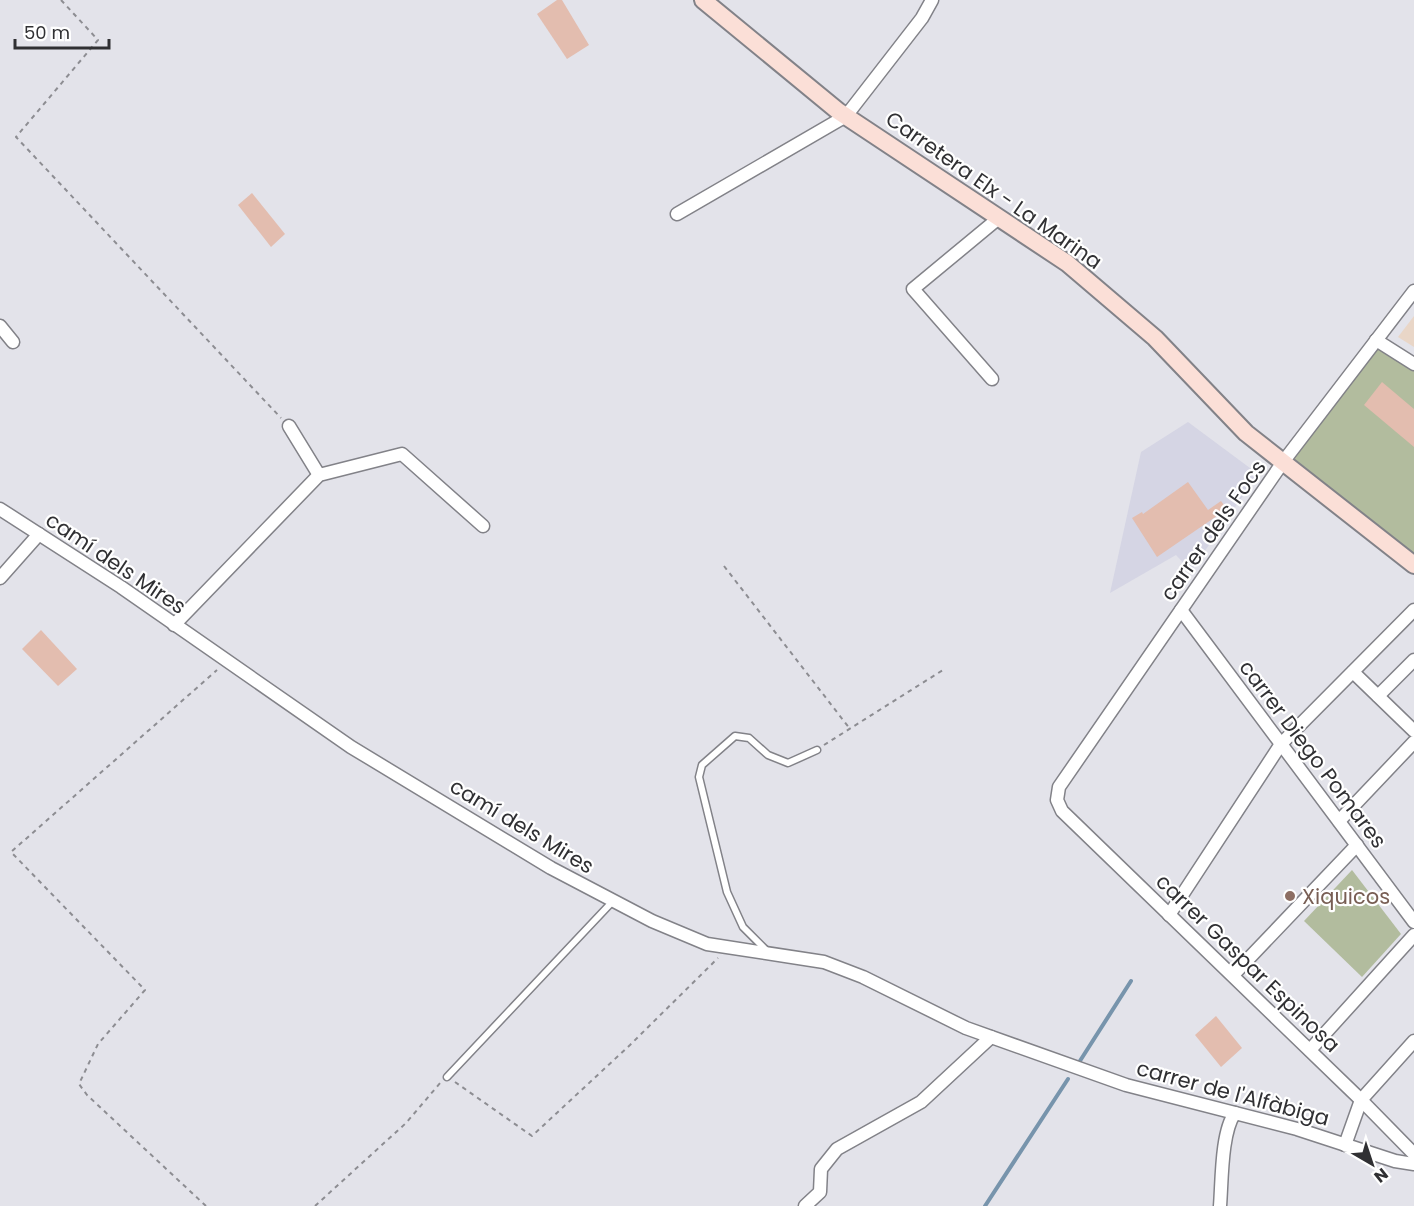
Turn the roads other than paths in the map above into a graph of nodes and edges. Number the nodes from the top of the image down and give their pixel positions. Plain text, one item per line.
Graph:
1 (704, 0) edge
2 (932, 0) edge
3 (846, 116) junction
4 (677, 214) dead end
5 (1000, 217) junction
6 (1414, 291) edge
7 (0, 326) edge
8 (1377, 340) junction
9 (13, 342) dead end
10 (1414, 364) edge
11 (992, 378) dead end
12 (289, 426) road end
13 (1283, 462) junction
14 (319, 475) junction
15 (0, 509) edge
16 (483, 526) dead end
17 (39, 534) junction
18 (1414, 565) edge
19 (0, 578) edge
20 (1181, 610) junction
21 (1414, 610) edge
22 (174, 625) junction
23 (1414, 660) edge
24 (1353, 672) junction
25 (1378, 696) junction
26 (1414, 731) edge
27 (1414, 742) edge
28 (1281, 744) junction
29 (816, 750) road end
30 (1057, 800) joint
31 (1339, 821) junction
32 (1357, 845) junction
33 (613, 901) junction
34 (1169, 915) junction
35 (1414, 922) edge
36 (1414, 935) edge
37 (771, 955) junction
38 (1233, 975) junction
39 (991, 1037) junction
40 (1414, 1041) edge
41 (1310, 1050) junction
42 (1076, 1068) joint
43 (447, 1077) road end
44 (1361, 1100) junction
45 (1235, 1113) junction
46 (1345, 1145) junction
47 (1414, 1154) edge
48 (1414, 1164) edge
49 (805, 1206) edge
50 (1220, 1206) edge

1 - 3 main road, Carretera Elx - La Marina
2 - 3 street
3 - 4 street
3 - 5 main road, Carretera Elx - La Marina
5 - 11 street
5 - 13 main road, Carretera Elx - La Marina
6 - 8 street, carrer dels Focs
7 - 9 street
8 - 10 street
8 - 13 street, carrer dels Focs
12 - 14 street
13 - 18 main road, Carretera Elx - La Marina
13 - 20 street, carrer dels Focs
14 - 16 street
14 - 22 street
15 - 17 street, camí dels Mires
17 - 19 street
17 - 22 street, camí dels Mires
20 - 28 street, carrer Diego Pomares
20 - 30 street, carrer dels Focs
21 - 24 street
22 - 33 street, camí dels Mires
23 - 25 street
24 - 25 street
24 - 28 street
25 - 26 street
27 - 31 street
28 - 31 street, carrer Diego Pomares
28 - 34 street
29 - 37 lane
30 - 34 street, carrer Gaspar Espinosa
31 - 32 street, carrer Diego Pomares
32 - 35 street, carrer Diego Pomares
32 - 38 street
33 - 37 street, camí dels Mires
33 - 43 lane
34 - 38 street, carrer Gaspar Espinosa
36 - 41 street
37 - 39 street, camí dels Mires
38 - 41 street, carrer Gaspar Espinosa
39 - 42 street, camí dels Mires
39 - 49 street
40 - 44 street
41 - 44 street, carrer Gaspar Espinosa
42 - 45 street, carrer de l'Alfàbiga
44 - 46 street
44 - 47 street, carrer Gaspar Espinosa
45 - 46 street, carrer de l'Alfàbiga
45 - 50 street
46 - 48 street, carrer de l'Alfàbiga

